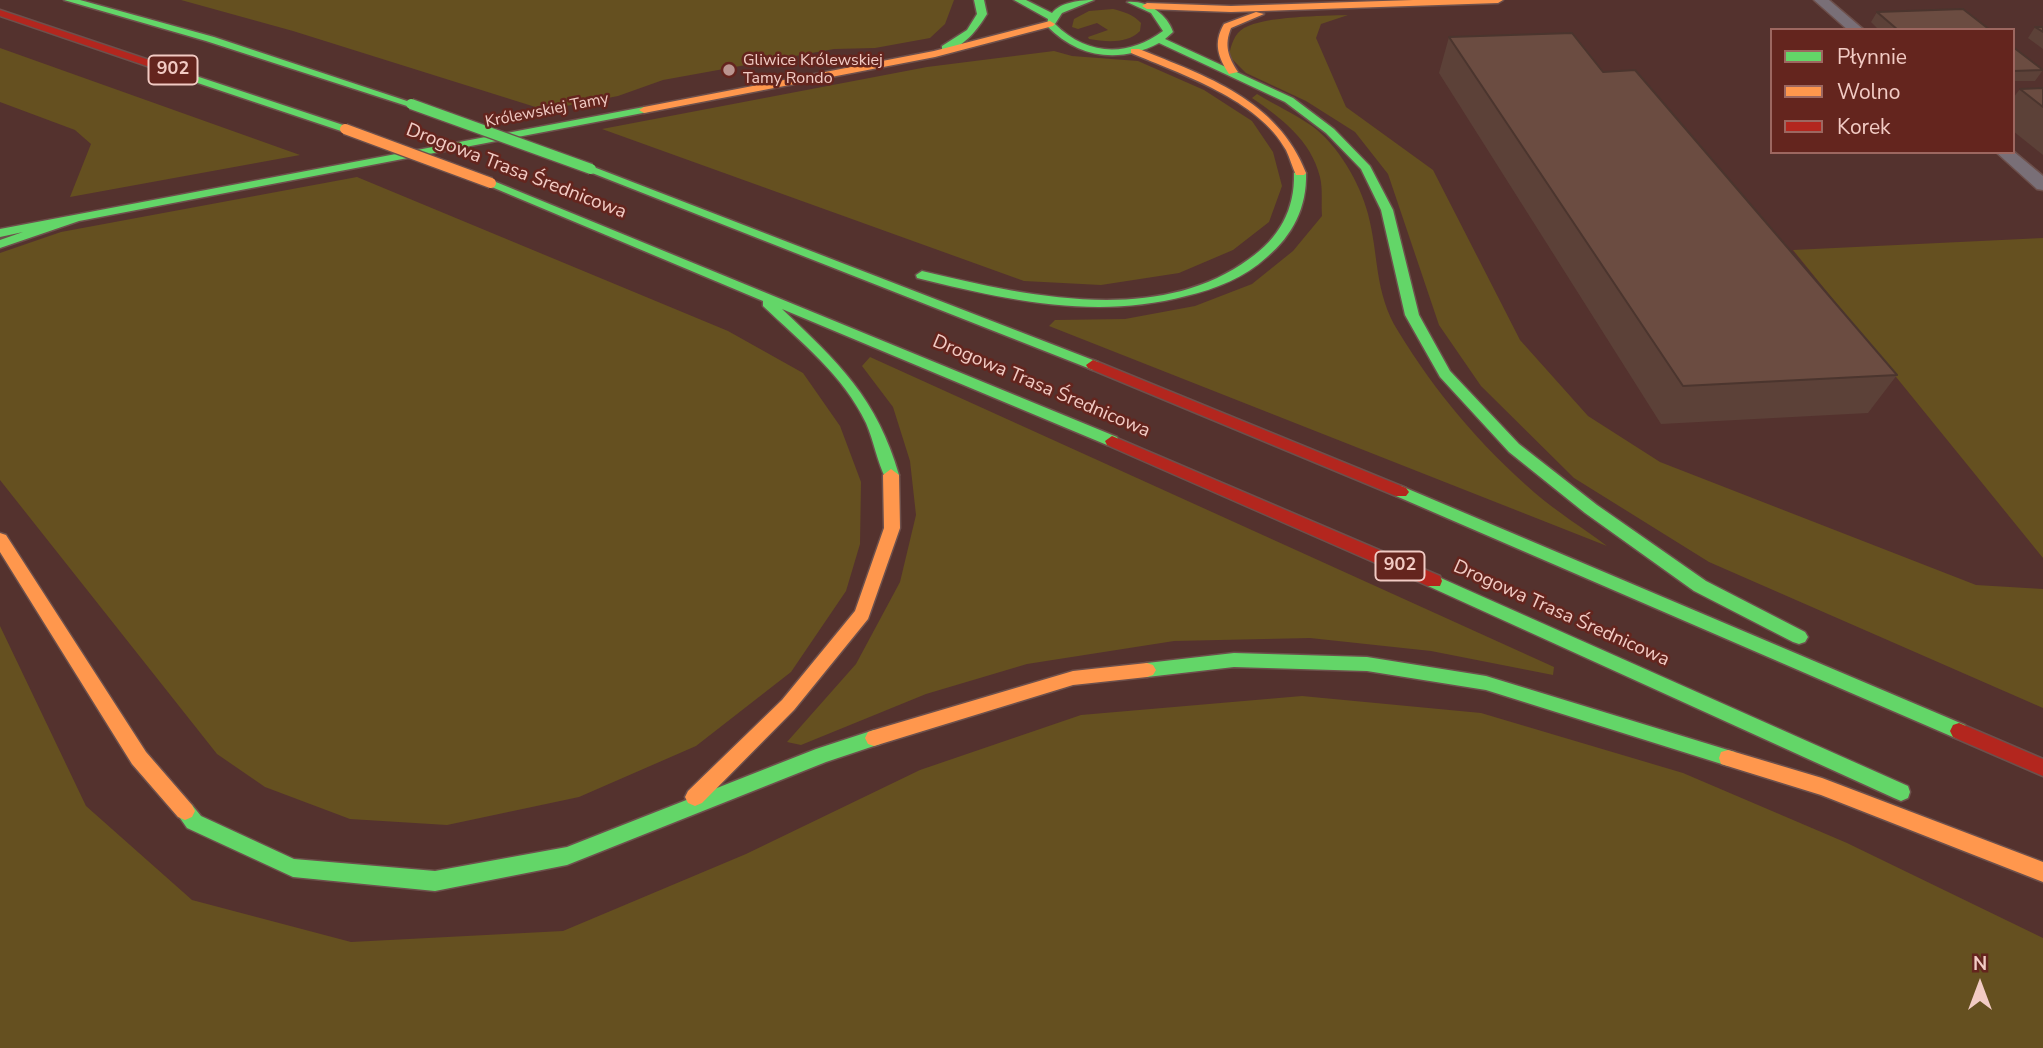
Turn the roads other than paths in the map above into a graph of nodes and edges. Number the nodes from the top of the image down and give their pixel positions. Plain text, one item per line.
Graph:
1 (69, 0) edge
2 (979, 0) edge
3 (1019, 0) edge
4 (1089, 0) edge
5 (1122, 0) edge
6 (1498, 0) edge
7 (1821, 0) edge
8 (1147, 6) junction
9 (1339, 6) junction
10 (0, 13) edge
11 (1259, 14) junction
12 (1051, 21) junction
13 (1855, 28) edge
14 (1175, 32) junction
15 (1068, 44) junction
16 (1135, 51) junction
17 (934, 54) junction
18 (1233, 72) junction
19 (2006, 154) edge
20 (2043, 185) edge
21 (75, 219) junction
22 (0, 233) edge
23 (773, 236) junction
24 (0, 244) edge
25 (875, 263) dead end
26 (901, 269) dead end
27 (752, 288) junction
28 (0, 539) edge
29 (1810, 643) dead end
30 (1884, 681) dead end
31 (2043, 765) edge
32 (1917, 799) dead end
33 (683, 808) junction
34 (2005, 840) dead end
35 (2043, 857) edge
36 (2043, 872) edge

1 - 23 main road, Drogowa Trasa Średnicowa / 902, bridge
2 - 17 main road
3 - 12 main road
4 - 12 main road, Królewskiej Tamy
5 - 8 main road
6 - 9 main road
7 - 13 lane
8 - 9 main road
8 - 14 main road
9 - 11 main road
10 - 27 main road, Drogowa Trasa Średnicowa / 902, bridge
11 - 14 main road
11 - 18 main road
12 - 15 main road
12 - 17 main road, Królewskiej Tamy
14 - 16 main road
14 - 18 main road
15 - 16 main road, Królewskiej Tamy
15 - 17 main road, Królewskiej Tamy
16 - 26 main road
17 - 21 main road, Królewskiej Tamy
18 - 29 main road
19 - 20 lane
21 - 22 main road, Królewskiej Tamy
21 - 24 main road
23 - 25 main road
23 - 31 main road, Drogowa Trasa Średnicowa / 902
27 - 32 main road, Drogowa Trasa Średnicowa / 902
27 - 33 main road
28 - 33 main road
30 - 31 main road
33 - 36 main road
34 - 35 main road

